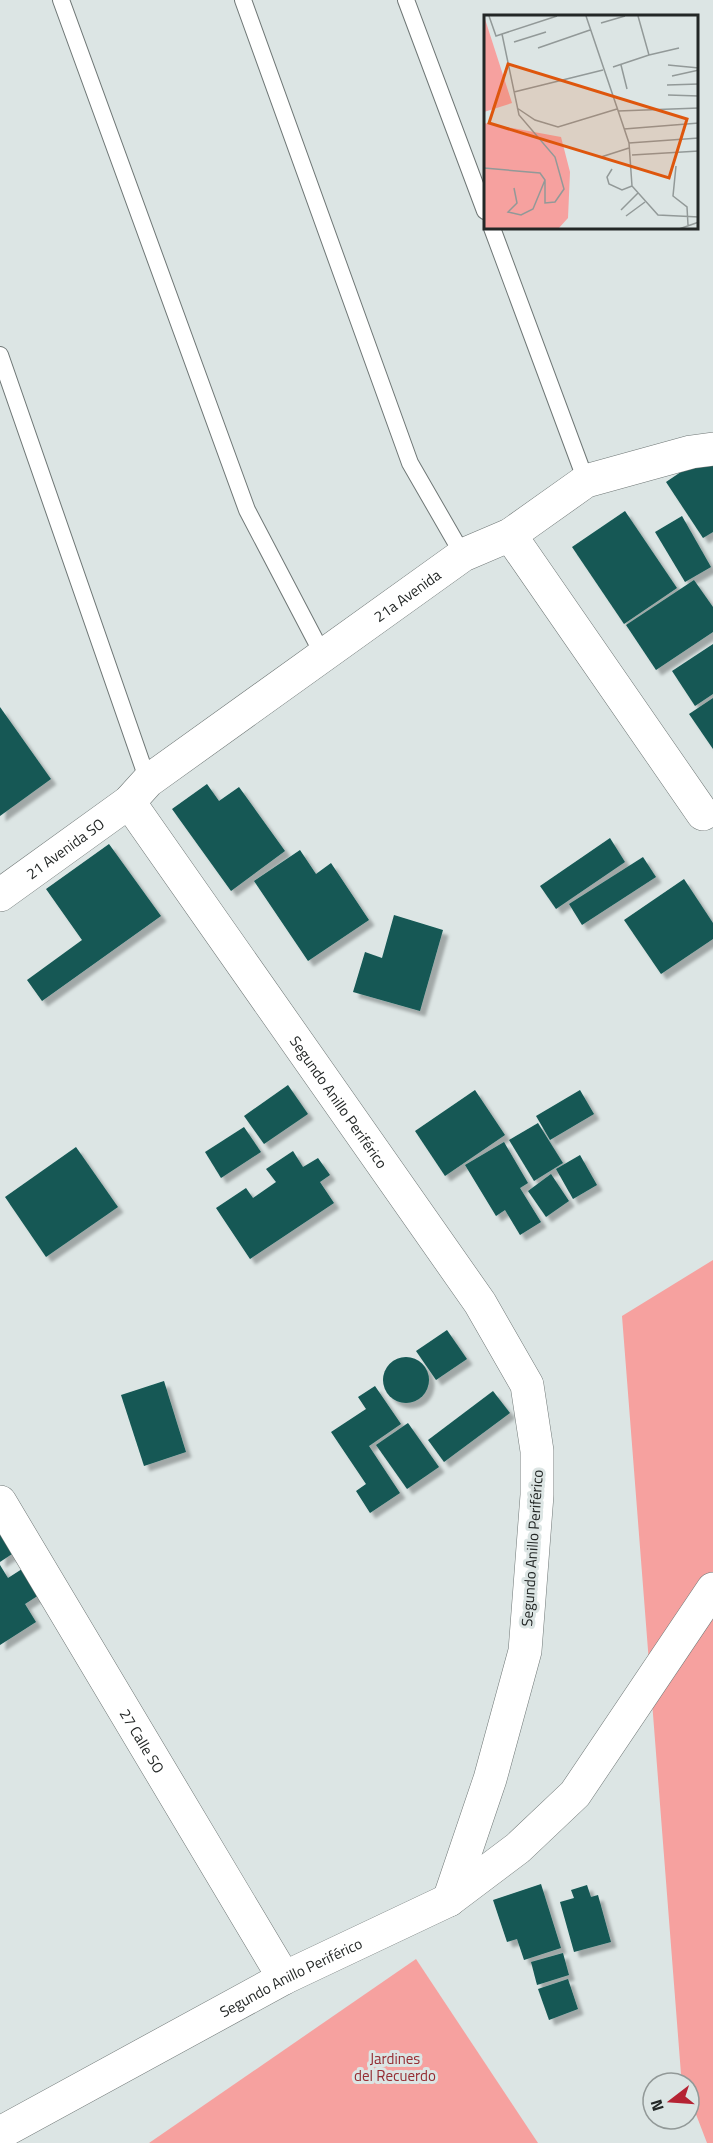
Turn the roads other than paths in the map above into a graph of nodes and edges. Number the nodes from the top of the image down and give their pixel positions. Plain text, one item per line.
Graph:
1 (61, 0) edge
2 (243, 0) edge
3 (406, 0) edge
4 (484, 208) edge
5 (493, 230) edge
6 (0, 355) edge
7 (713, 450) edge
8 (586, 481) junction
9 (510, 535) junction
10 (463, 555) junction
11 (323, 655) junction
12 (139, 791) junction
13 (703, 814) dead end
14 (0, 895) edge
15 (0, 1502) edge
16 (713, 1589) edge
17 (449, 1900) junction
18 (284, 1978) junction
19 (0, 2133) edge

1 - 11 lane
2 - 10 lane
3 - 4 lane
5 - 8 lane
6 - 12 lane
7 - 8 street, 21a Avenida
8 - 9 street, 21a Avenida
9 - 10 street, 21a Avenida
9 - 13 street
10 - 11 street, 21a Avenida
11 - 12 street, 21a Avenida
12 - 14 street, 21 Avenida SO
12 - 17 street, Segundo Anillo Periférico
15 - 18 street, 27 Calle SO
16 - 17 street
17 - 18 street, Segundo Anillo Periférico
18 - 19 street, Segundo Anillo Periférico

